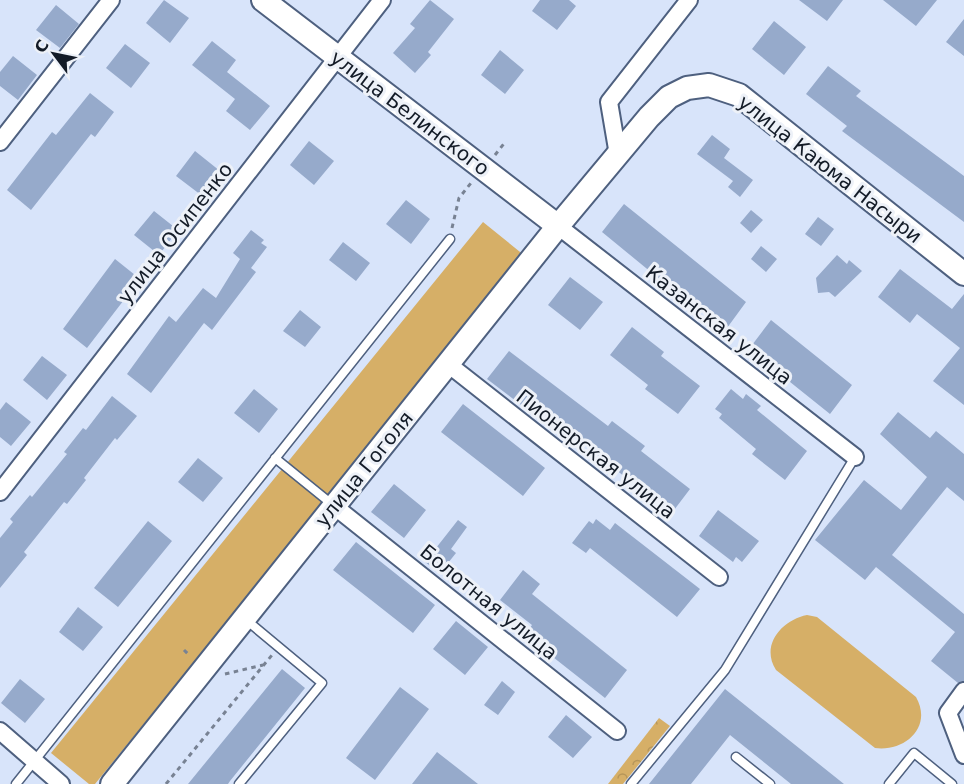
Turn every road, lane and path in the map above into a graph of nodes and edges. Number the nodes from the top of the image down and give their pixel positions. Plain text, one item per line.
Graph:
1 (111, 0) edge
2 (263, 0) edge
3 (382, 0) edge
4 (689, 0) edge
5 (338, 58) junction
6 (687, 88) joint
7 (506, 141) dead end
8 (0, 142) edge
9 (618, 155) junction
10 (483, 169) junction
11 (558, 226) junction
12 (450, 239) joint
13 (964, 274) edge
14 (448, 364) junction
15 (855, 457) joint
16 (275, 458) junction
17 (0, 492) edge
18 (334, 506) junction
19 (719, 577) dead end
20 (244, 619) junction
21 (279, 647) junction
22 (964, 691) edge
23 (0, 730) edge
24 (617, 731) dead end
25 (964, 755) edge
26 (736, 757) dead end
27 (34, 760) junction
28 (16, 784) edge
29 (62, 784) edge
30 (112, 784) edge
31 (166, 784) edge
32 (239, 784) edge
33 (631, 784) edge
34 (770, 784) edge
35 (889, 784) edge
36 (952, 784) edge

1 - 8 street
2 - 5 main road, улица Белинского
3 - 5 street, улица Осипенко
4 - 9 street
5 - 10 main road, улица Белинского
5 - 17 street, улица Осипенко
6 - 9 main road, улица Гоголя
6 - 13 main road, улица Каюма Насыри
7 - 10 path
9 - 11 main road, улица Гоголя
10 - 11 main road, улица Белинского
10 - 12 path
11 - 14 main road, улица Гоголя
11 - 15 street, Казанская улица
12 - 16 lane
14 - 18 main road, улица Гоголя
14 - 19 street, Пионерская улица
15 - 33 lane
16 - 18 lane
16 - 27 lane
18 - 20 main road, улица Гоголя
18 - 24 street, Болотная улица
20 - 21 lane
20 - 30 main road, улица Гоголя
21 - 31 path
21 - 32 lane
22 - 25 street
23 - 27 street
26 - 34 lane
27 - 28 lane
27 - 29 street
35 - 36 lane

